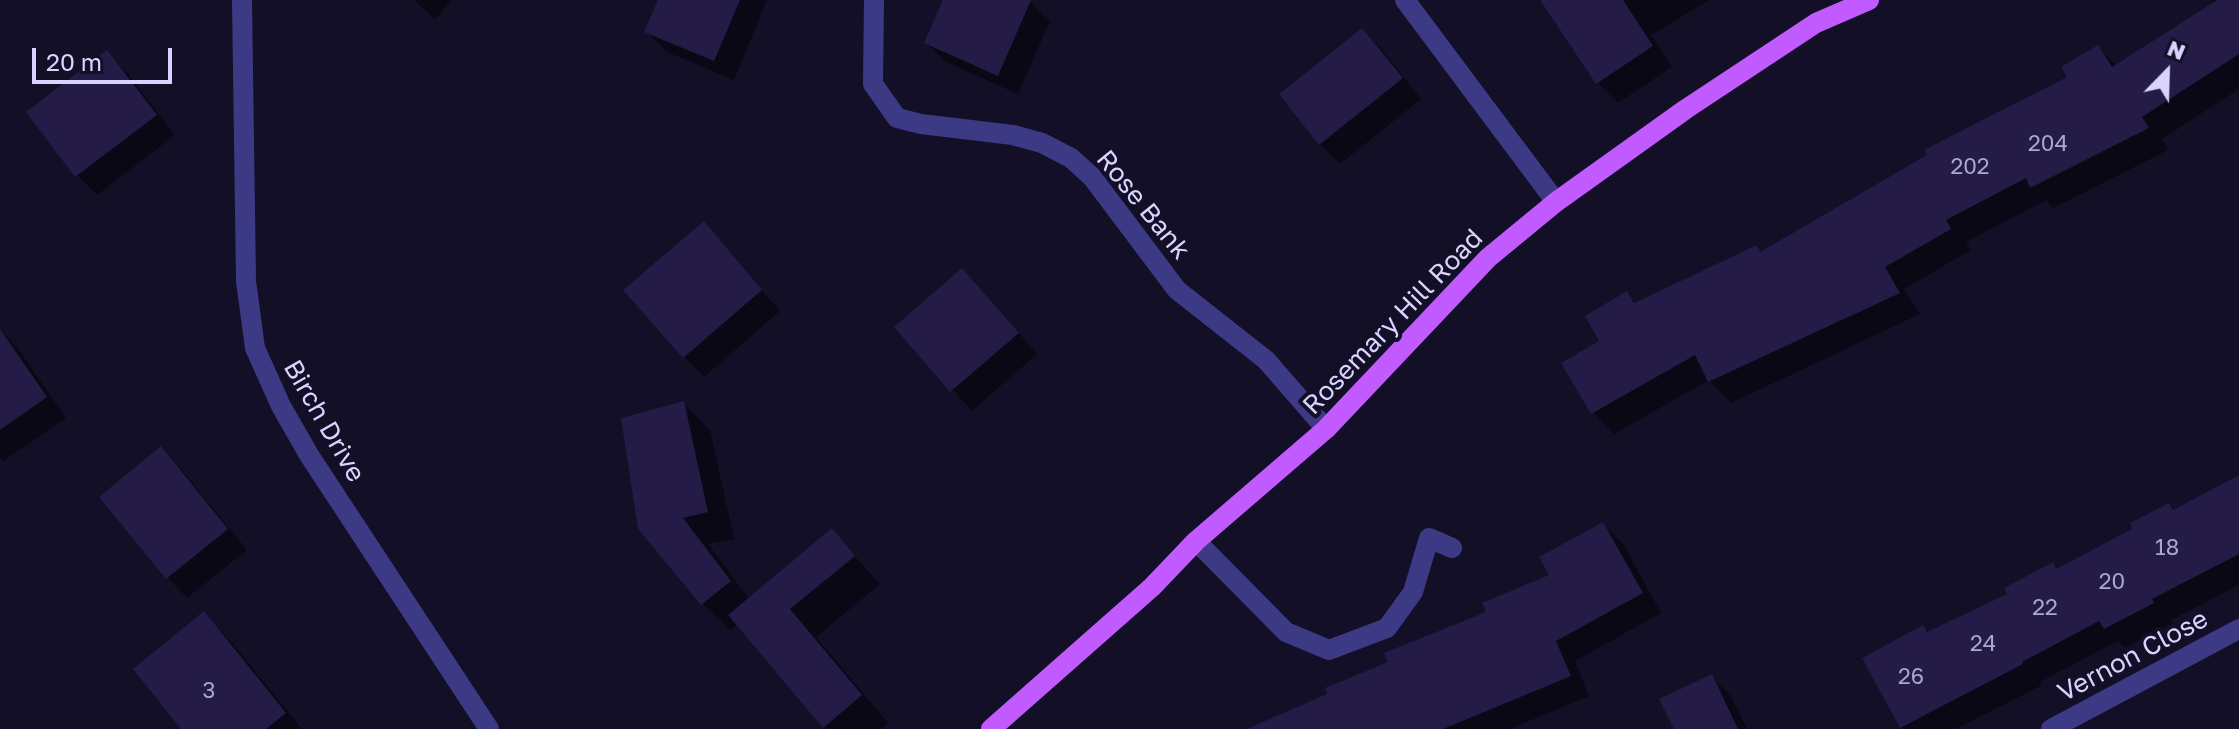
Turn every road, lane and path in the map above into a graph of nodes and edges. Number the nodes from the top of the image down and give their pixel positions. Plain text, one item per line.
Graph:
1 (242, 0) edge
2 (874, 0) edge
3 (1405, 0) edge
4 (1869, 0) edge
5 (1556, 202) junction
6 (1326, 429) junction
7 (1196, 541) junction
8 (1452, 548) dead end
9 (2239, 629) edge
10 (489, 729) edge
11 (991, 729) edge
12 (2051, 729) edge

1 - 10 street, Birch Drive
2 - 6 street, Rose Bank
3 - 5 street
4 - 5 main road, Rosemary Hill Road
5 - 6 main road, Rosemary Hill Road
6 - 7 main road, Rosemary Hill Road
7 - 8 street
7 - 11 main road, Rosemary Hill Road
9 - 12 street, Vernon Close

